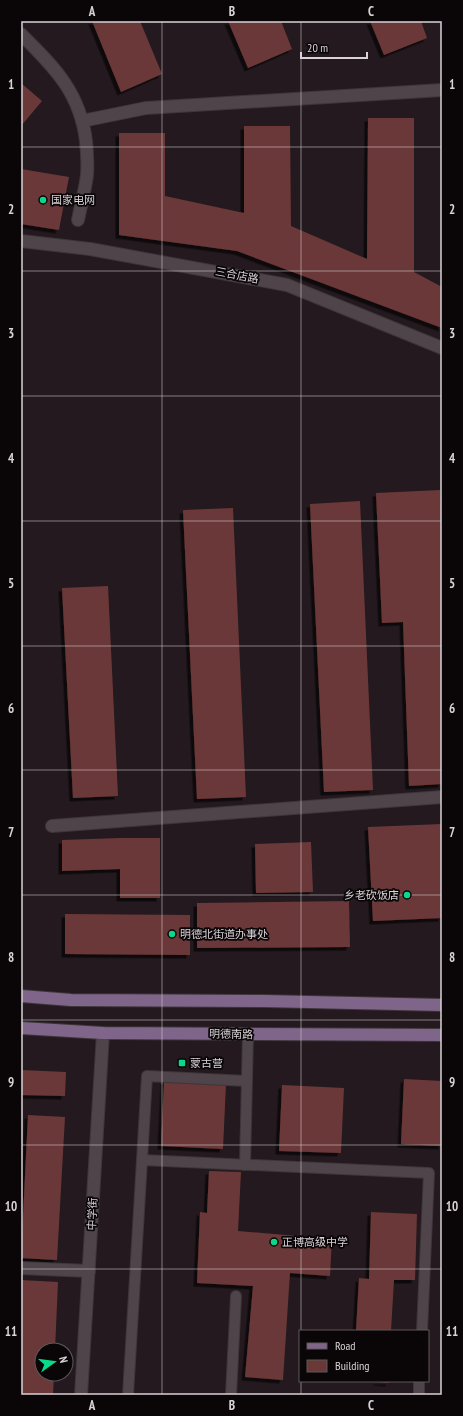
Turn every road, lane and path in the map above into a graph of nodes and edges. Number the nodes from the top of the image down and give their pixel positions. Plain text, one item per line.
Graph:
1 (21, 34) edge
2 (442, 90) edge
3 (82, 121) junction
4 (78, 220) dead end
5 (21, 241) edge
6 (442, 348) edge
7 (442, 797) edge
8 (52, 826) dead end
9 (21, 996) edge
10 (442, 1005) edge
11 (21, 1028) edge
12 (103, 1033) junction
13 (248, 1034) junction
14 (442, 1035) edge
15 (247, 1081) junction
16 (142, 1160) junction
17 (245, 1165) junction
18 (21, 1268) edge
19 (89, 1271) junction
20 (236, 1296) dead end
21 (422, 1330) edge
22 (419, 1382) edge
23 (81, 1395) edge
24 (128, 1395) edge
25 (231, 1395) edge
26 (419, 1395) edge

1 - 3 street
2 - 3 street
3 - 4 street
5 - 6 street, 三合店路
7 - 8 street
9 - 10 main road
11 - 12 main road, 明德南路
12 - 13 main road, 明德南路
12 - 19 street, 中学街
13 - 14 main road, 明德南路
13 - 15 lane
15 - 16 lane
15 - 17 lane
16 - 17 lane
16 - 24 lane
17 - 21 lane
18 - 19 street
19 - 23 street, 中学街
20 - 25 lane
22 - 26 lane

